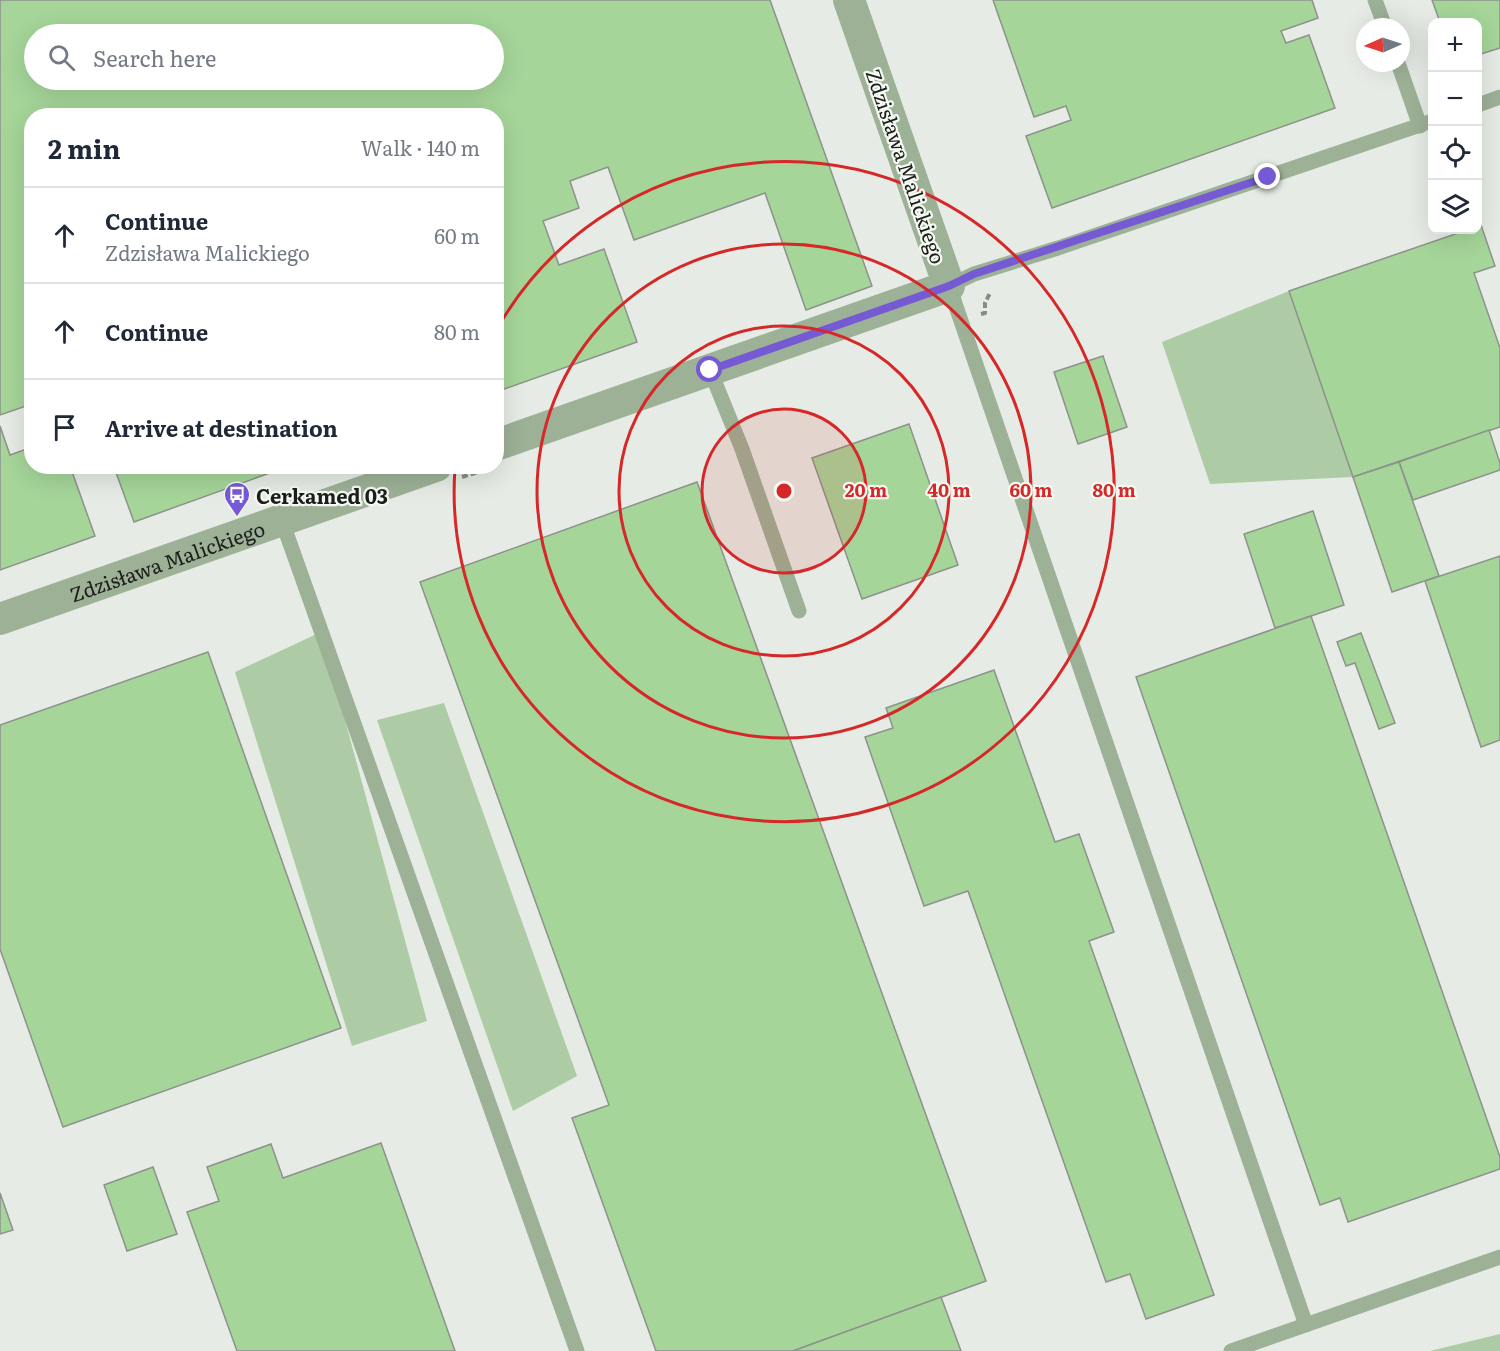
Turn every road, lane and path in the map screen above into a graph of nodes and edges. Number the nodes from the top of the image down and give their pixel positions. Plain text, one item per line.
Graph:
1 (849, 0) edge
2 (1375, 0) edge
3 (1382, 18) edge
4 (1402, 72) edge
5 (1500, 97) edge
6 (1482, 104) edge
7 (1426, 123) edge
8 (949, 286) junction
9 (710, 370) junction
10 (504, 442) edge
11 (414, 474) edge
12 (282, 521) junction
13 (799, 611) dead end
14 (0, 620) edge
15 (1500, 1257) edge
16 (1306, 1325) junction
17 (577, 1351) edge
18 (1231, 1351) edge

1 - 8 street, Zdzisława Malickiego
2 - 3 lane
4 - 7 lane
5 - 6 lane
7 - 8 lane
8 - 9 street, Zdzisława Malickiego
8 - 16 lane
9 - 10 street, Zdzisława Malickiego
9 - 13 lane
11 - 12 street, Zdzisława Malickiego
12 - 14 street, Zdzisława Malickiego
12 - 17 lane
15 - 16 lane
16 - 18 lane

